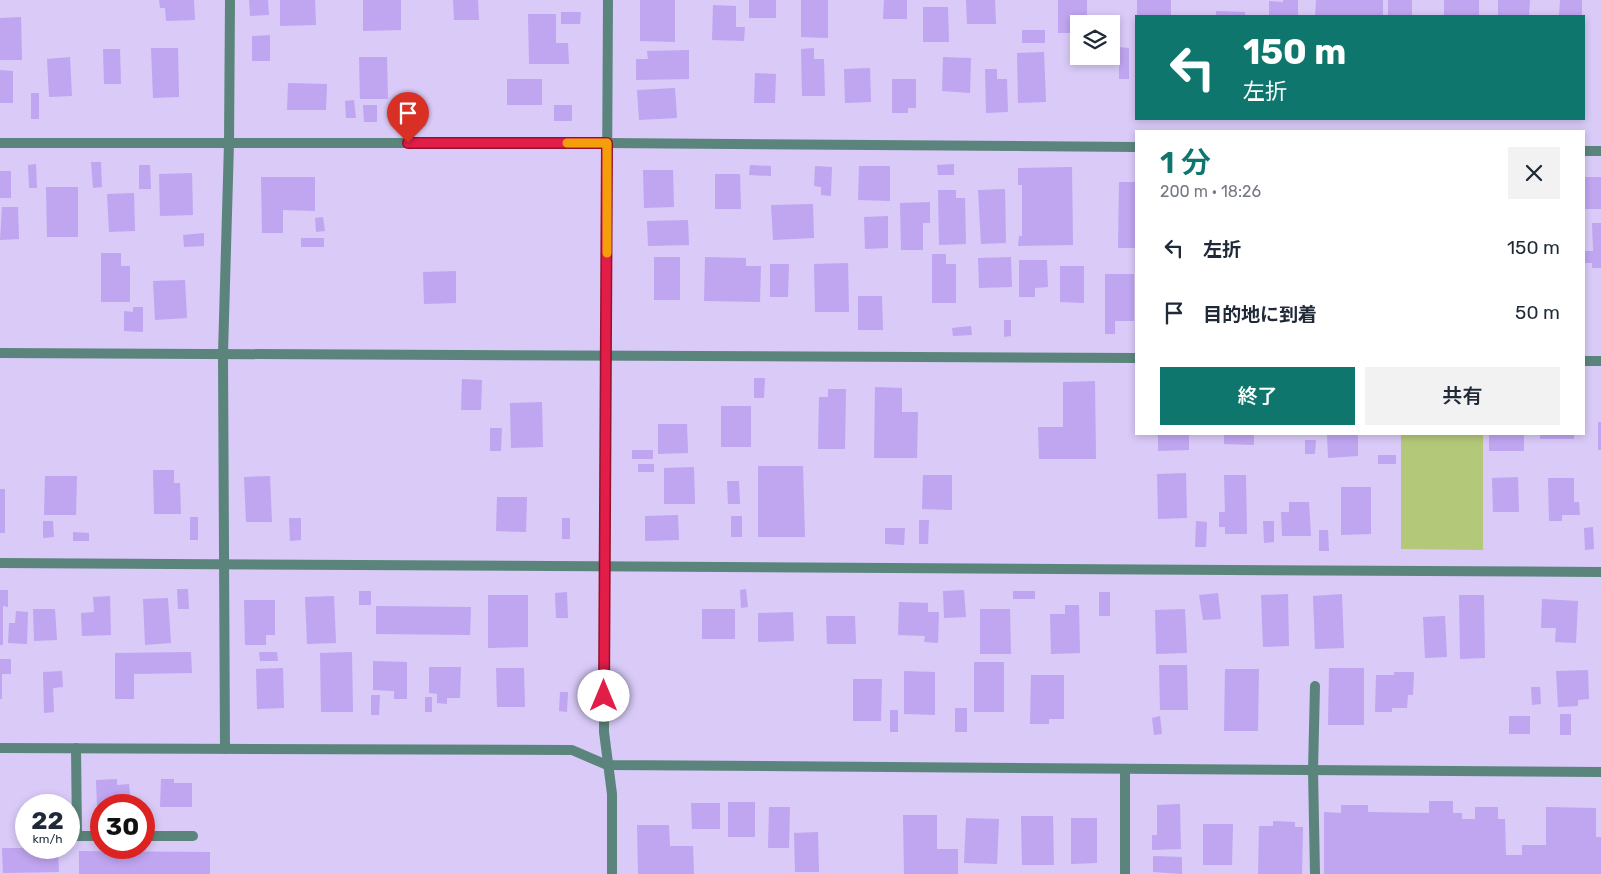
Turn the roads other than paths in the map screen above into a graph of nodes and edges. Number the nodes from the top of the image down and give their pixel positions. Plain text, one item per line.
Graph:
1 (230, 0) edge
2 (608, 0) edge
3 (0, 143) edge
4 (607, 143) junction
5 (230, 144) junction
6 (1135, 148) edge
7 (1585, 151) edge
8 (1601, 151) edge
9 (0, 353) edge
10 (223, 354) junction
11 (606, 356) junction
12 (1135, 358) edge
13 (1585, 360) edge
14 (1601, 361) edge
15 (0, 563) edge
16 (226, 563) junction
17 (604, 568) junction
18 (1601, 572) edge
19 (1315, 686) dead end
20 (0, 748) edge
21 (76, 748) junction
22 (225, 749) junction
23 (607, 765) junction
24 (1126, 769) junction
25 (1313, 770) junction
26 (1601, 772) edge
27 (90, 836) edge
28 (155, 836) edge
29 (193, 836) dead end
30 (612, 874) edge
31 (1125, 874) edge
32 (1315, 874) edge

1 - 5 street
2 - 4 street
3 - 5 street
4 - 5 street
4 - 6 street
4 - 11 street
5 - 10 street
7 - 8 street
9 - 10 street
10 - 11 street
10 - 16 street
11 - 12 street
11 - 17 street
13 - 14 street
15 - 16 street
16 - 17 street
16 - 22 street
17 - 18 street
17 - 23 street
19 - 25 street
20 - 21 street
21 - 22 street
21 - 27 street
22 - 23 street
23 - 24 street
23 - 30 street
24 - 25 street
24 - 31 street
25 - 26 street
25 - 32 street
28 - 29 street

